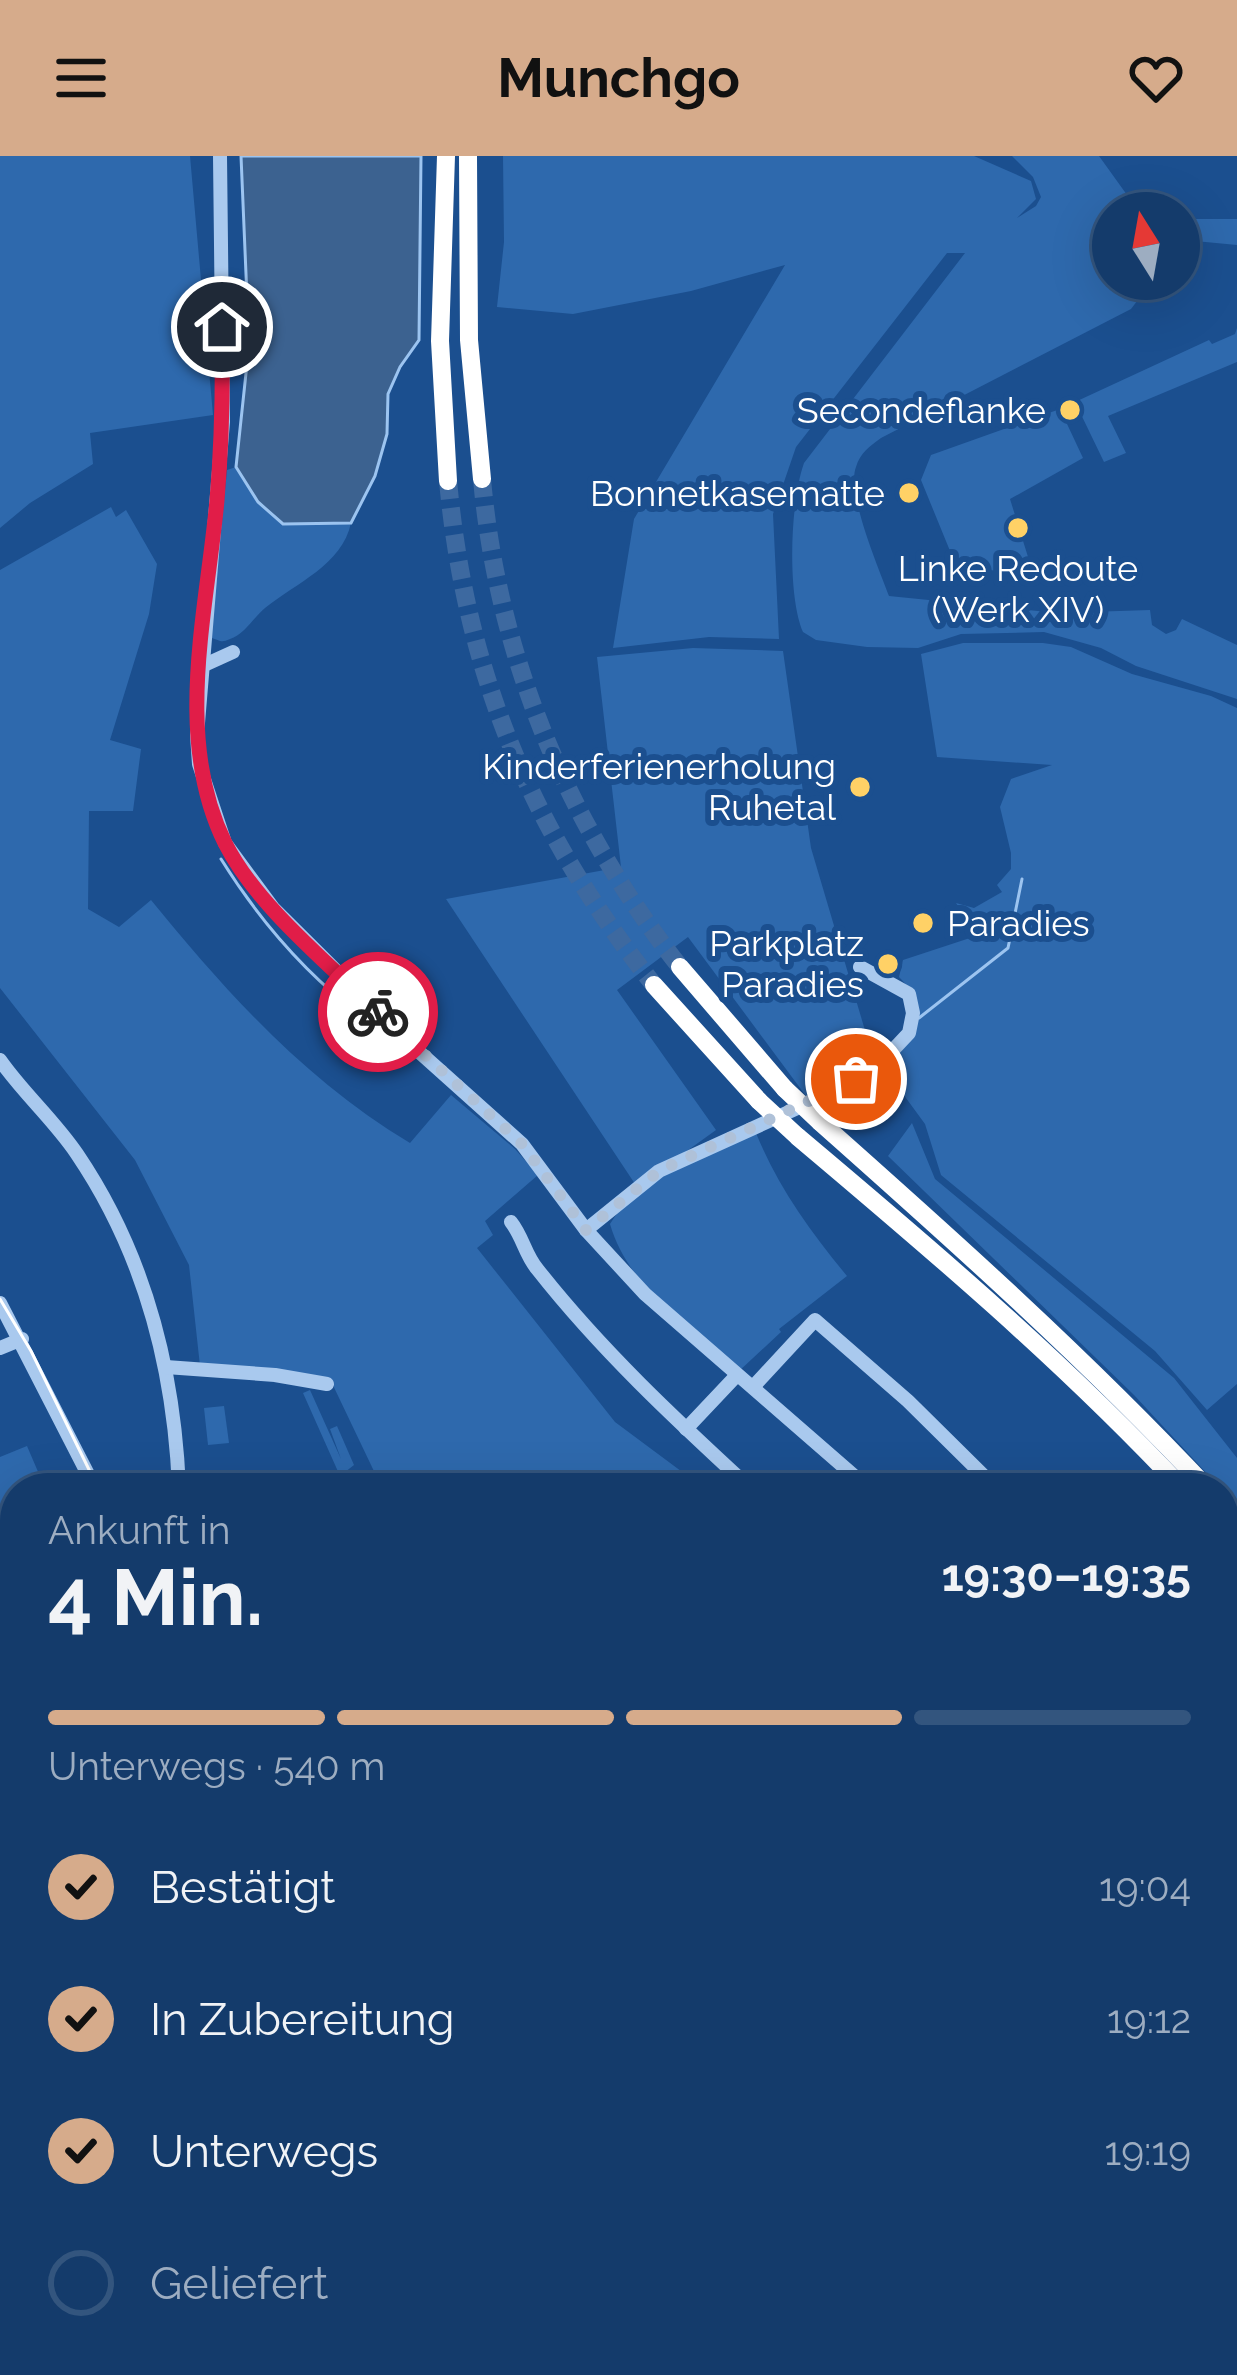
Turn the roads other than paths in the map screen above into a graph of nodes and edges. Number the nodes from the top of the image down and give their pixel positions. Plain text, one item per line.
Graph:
1 (220, 156) edge
2 (446, 156) edge
3 (468, 156) edge
4 (482, 479) tunnel mouth
5 (448, 481) tunnel mouth
6 (233, 652) dead end
7 (200, 667) junction
8 (680, 967) tunnel mouth
9 (860, 967) dead end
10 (655, 985) tunnel mouth
11 (0, 1060) edge
12 (5, 1078) edge
13 (511, 1222) dead end
14 (586, 1230) junction
15 (0, 1303) edge
16 (22, 1340) junction
17 (0, 1348) edge
18 (166, 1367) junction
19 (736, 1376) junction
20 (327, 1384) dead end
21 (753, 1387) junction
22 (686, 1429) junction
23 (88, 1473) edge
24 (177, 1473) edge
25 (730, 1473) edge
26 (851, 1473) edge
27 (981, 1473) edge
28 (1168, 1473) edge
29 (1193, 1473) edge

1 - 7 street
2 - 5 highway
3 - 4 highway
6 - 7 street
7 - 14 street
8 - 29 highway, bridge
9 - 14 street
10 - 28 highway, bridge
11 - 12 street
12 - 18 street
13 - 22 street
14 - 19 street
15 - 16 street
16 - 17 street
16 - 23 street
18 - 20 street
18 - 24 street
19 - 21 street
19 - 22 street
21 - 26 street
21 - 27 street
22 - 25 street

